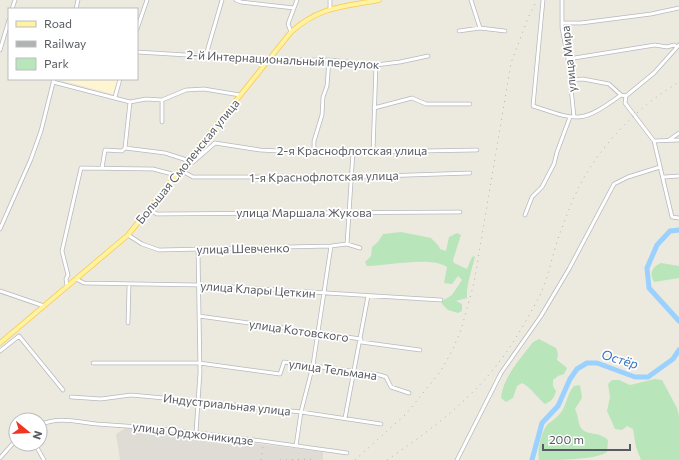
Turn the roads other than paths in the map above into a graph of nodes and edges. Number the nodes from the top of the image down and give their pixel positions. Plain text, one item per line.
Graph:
1 (147, 0) edge
2 (222, 0) edge
3 (236, 0) edge
4 (297, 0) edge
5 (330, 0) edge
6 (379, 0) edge
7 (471, 0) edge
8 (542, 0) edge
9 (562, 0) edge
10 (294, 8) junction
11 (679, 8) edge
12 (330, 10) junction
13 (8, 23) edge
14 (563, 23) junction
15 (138, 26) edge
16 (480, 28) junction
17 (459, 31) dead end
18 (505, 31) dead end
19 (291, 32) junction
20 (678, 46) edge
21 (0, 50) edge
22 (138, 52) edge
23 (206, 55) junction
24 (428, 56) dead end
25 (568, 59) junction
26 (268, 60) junction
27 (329, 60) junction
28 (376, 65) junction
29 (53, 80) edge
30 (120, 80) edge
31 (570, 80) junction
32 (240, 95) junction
33 (621, 95) junction
34 (626, 96) junction
35 (115, 97) junction
36 (162, 100) junction
37 (130, 102) junction
38 (470, 104) dead end
39 (374, 108) junction
40 (572, 117) junction
41 (162, 122) dead end
42 (679, 133) edge
43 (654, 140) junction
44 (669, 140) junction
45 (679, 140) edge
46 (125, 148) junction
47 (477, 150) dead end
48 (373, 151) junction
49 (352, 152) junction
50 (314, 153) junction
51 (187, 162) junction
52 (660, 167) junction
53 (102, 168) junction
54 (180, 170) junction
55 (470, 173) dead end
56 (176, 176) junction
57 (679, 176) edge
58 (352, 177) junction
59 (664, 177) junction
60 (150, 210) junction
61 (349, 212) junction
62 (460, 212) dead end
63 (525, 215) dead end
64 (679, 218) edge
65 (0, 229) edge
66 (128, 235) junction
67 (347, 244) junction
68 (331, 246) junction
69 (360, 248) dead end
70 (198, 249) junction
71 (76, 278) junction
72 (129, 285) junction
73 (198, 285) junction
74 (67, 286) junction
75 (0, 291) edge
76 (324, 294) junction
77 (368, 296) junction
78 (441, 300) dead end
79 (44, 306) junction
80 (198, 316) junction
81 (128, 323) dead end
82 (318, 332) junction
83 (361, 339) junction
84 (0, 343) edge
85 (420, 350) dead end
86 (0, 351) edge
87 (93, 363) dead end
88 (199, 363) junction
89 (313, 365) junction
90 (354, 370) junction
91 (63, 390) dead end
92 (409, 393) dead end
93 (72, 397) dead end
94 (197, 401) junction
95 (301, 412) junction
96 (345, 418) junction
97 (48, 422) edge
98 (381, 424) dead end
99 (196, 433) junction
100 (296, 446) junction
101 (8, 449) edge
102 (347, 453) dead end
103 (0, 458) edge
104 (457, 460) edge

1 - 15 street
2 - 23 street
3 - 10 street
4 - 10 street
5 - 12 street
6 - 12 main road, Большая Смоленская улица
7 - 16 street
8 - 40 street
9 - 14 street, улица Мира
10 - 19 street
11 - 14 street
12 - 19 main road, Большая Смоленская улица
13 - 21 street
14 - 25 street, улица Мира
16 - 17 street
16 - 18 street
19 - 26 main road, Большая Смоленская улица
20 - 25 street
20 - 34 street
22 - 23 street, 2-й Интернациональный переулок
23 - 26 street, 2-й Интернациональный переулок
24 - 28 street, 2-й Интернациональный переулок
25 - 31 street, улица Мира
26 - 27 street, 2-й Интернациональный переулок
26 - 32 main road, Большая Смоленская улица
27 - 28 street, 2-й Интернациональный переулок
27 - 50 street
28 - 39 street
29 - 35 street
29 - 65 street
30 - 35 street
31 - 33 street
31 - 40 street, улица Мира
32 - 36 street
32 - 51 main road, Большая Смоленская улица
33 - 34 street
33 - 40 street
34 - 43 street
35 - 37 street
36 - 37 street
36 - 41 street
37 - 46 street
38 - 39 street
39 - 48 street
40 - 63 street, улица Мира
42 - 44 street
43 - 44 street
43 - 52 street
44 - 45 street
46 - 51 street
46 - 53 street
47 - 48 street, 2-я Краснофлотская улица
48 - 49 street, 2-я Краснофлотская улица
49 - 50 street, 2-я Краснофлотская улица
49 - 58 street
50 - 51 street, 2-я Краснофлотская улица
51 - 54 main road, Большая Смоленская улица
52 - 59 street
52 - 104 street
53 - 56 street
53 - 74 street
54 - 56 main road, Большая Смоленская улица
54 - 58 street, 1-я Краснофлотская улица
55 - 58 street, 1-я Краснофлотская улица
56 - 60 main road, Большая Смоленская улица
57 - 59 street
58 - 61 street
59 - 64 street
60 - 61 street, улица Маршала Жукова
60 - 66 main road, Большая Смоленская улица
61 - 62 street, улица Маршала Жукова
61 - 67 street
66 - 70 street, улица Шевченко
66 - 71 main road, Большая Смоленская улица
67 - 68 street, улица Шевченко
67 - 69 street, улица Шевченко
68 - 70 street, улица Шевченко
68 - 76 street
70 - 73 street
71 - 72 street, улица Клары Цеткин
71 - 74 main road, Большая Смоленская улица
72 - 73 street, улица Клары Цеткин
72 - 81 street
73 - 76 street, улица Клары Цеткин
73 - 80 street
74 - 79 main road, Большая Смоленская улица
75 - 79 street
76 - 77 street, улица Клары Цеткин
76 - 82 street
77 - 78 street, улица Клары Цеткин
77 - 83 street
79 - 84 main road, Большая Смоленская улица
80 - 82 street, улица Котовского
80 - 88 street
82 - 83 street, улица Котовского
82 - 89 street
83 - 85 street, улица Котовского
83 - 90 street
86 - 91 street
87 - 88 street, улица Тельмана
88 - 89 street, улица Тельмана
88 - 94 street
89 - 90 street, улица Тельмана
89 - 95 street
90 - 92 street, улица Тельмана
90 - 96 street
93 - 94 street, Индустриальная улица
94 - 95 street, Индустриальная улица
94 - 99 street
95 - 96 street, Индустриальная улица
95 - 100 street
96 - 98 street, Индустриальная улица
97 - 99 street, улица Орджоникидзе
99 - 100 street, улица Орджоникидзе
100 - 102 street, улица Орджоникидзе
101 - 103 street

